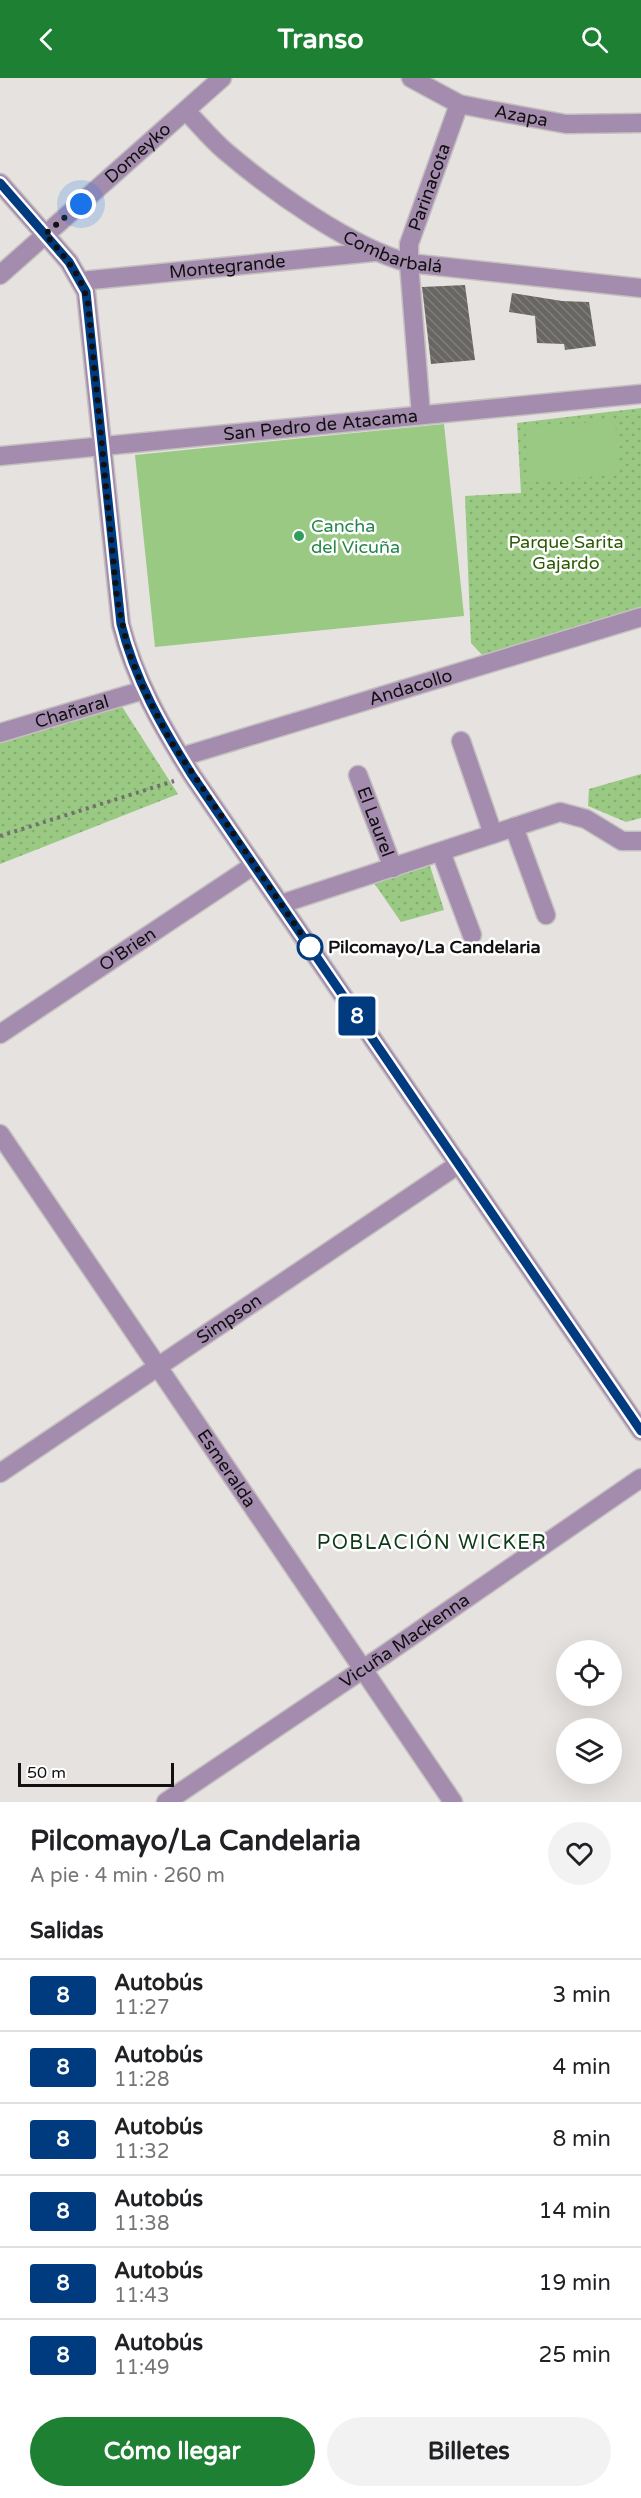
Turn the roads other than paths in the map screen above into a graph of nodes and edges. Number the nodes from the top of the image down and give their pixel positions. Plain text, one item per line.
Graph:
1 (222, 78) edge
2 (411, 78) edge
3 (459, 104) junction
4 (186, 111) junction
5 (641, 123) edge
6 (0, 183) edge
7 (45, 234) junction
8 (374, 252) junction
9 (409, 263) junction
10 (0, 275) edge
11 (81, 281) junction
12 (641, 288) edge
13 (641, 394) edge
14 (421, 415) junction
15 (102, 447) junction
16 (0, 456) edge
17 (641, 617) edge
18 (144, 690) junction
19 (0, 733) edge
20 (460, 741) dead end
21 (181, 757) junction
22 (358, 775) dead end
23 (514, 827) junction
24 (493, 834) junction
25 (641, 840) edge
26 (441, 852) junction
27 (254, 865) junction
28 (393, 868) junction
29 (280, 904) junction
30 (546, 915) dead end
31 (472, 935) dead end
32 (0, 1034) edge
33 (0, 1134) edge
34 (459, 1164) junction
35 (158, 1366) junction
36 (641, 1431) edge
37 (0, 1473) edge
38 (641, 1478) edge
39 (364, 1669) junction
40 (166, 1802) edge
41 (453, 1802) edge

1 - 4 street, Domeyko
2 - 3 street, Azapa
3 - 5 street, Azapa
3 - 9 street, Parinacota
4 - 7 street, Domeyko
4 - 8 street, Combarbalá
6 - 7 street
7 - 10 street, Domeyko
7 - 11 street
8 - 9 street, Combarbalá
8 - 11 street, Montegrande
9 - 12 street, Combarbalá
9 - 14 street, Parinacota
11 - 15 street
13 - 14 street, San Pedro de Atacama
14 - 15 street, San Pedro de Atacama
15 - 16 street, San Pedro de Atacama
15 - 18 street
17 - 21 street, Andacollo
18 - 19 street, Chañaral
18 - 21 street
20 - 24 street
21 - 27 street
22 - 28 street, El Laurel
23 - 24 street
23 - 25 street
23 - 30 street
24 - 26 street
26 - 28 street
26 - 31 street
27 - 29 street
27 - 32 street, O'Brien
28 - 29 street
29 - 34 street
33 - 35 street, Esmeralda
34 - 35 street, Simpson
34 - 36 street
35 - 37 street, Simpson
35 - 39 street, Esmeralda
38 - 39 street, Vicuña Mackenna
39 - 40 street, Vicuña Mackenna
39 - 41 street, Esmeralda

